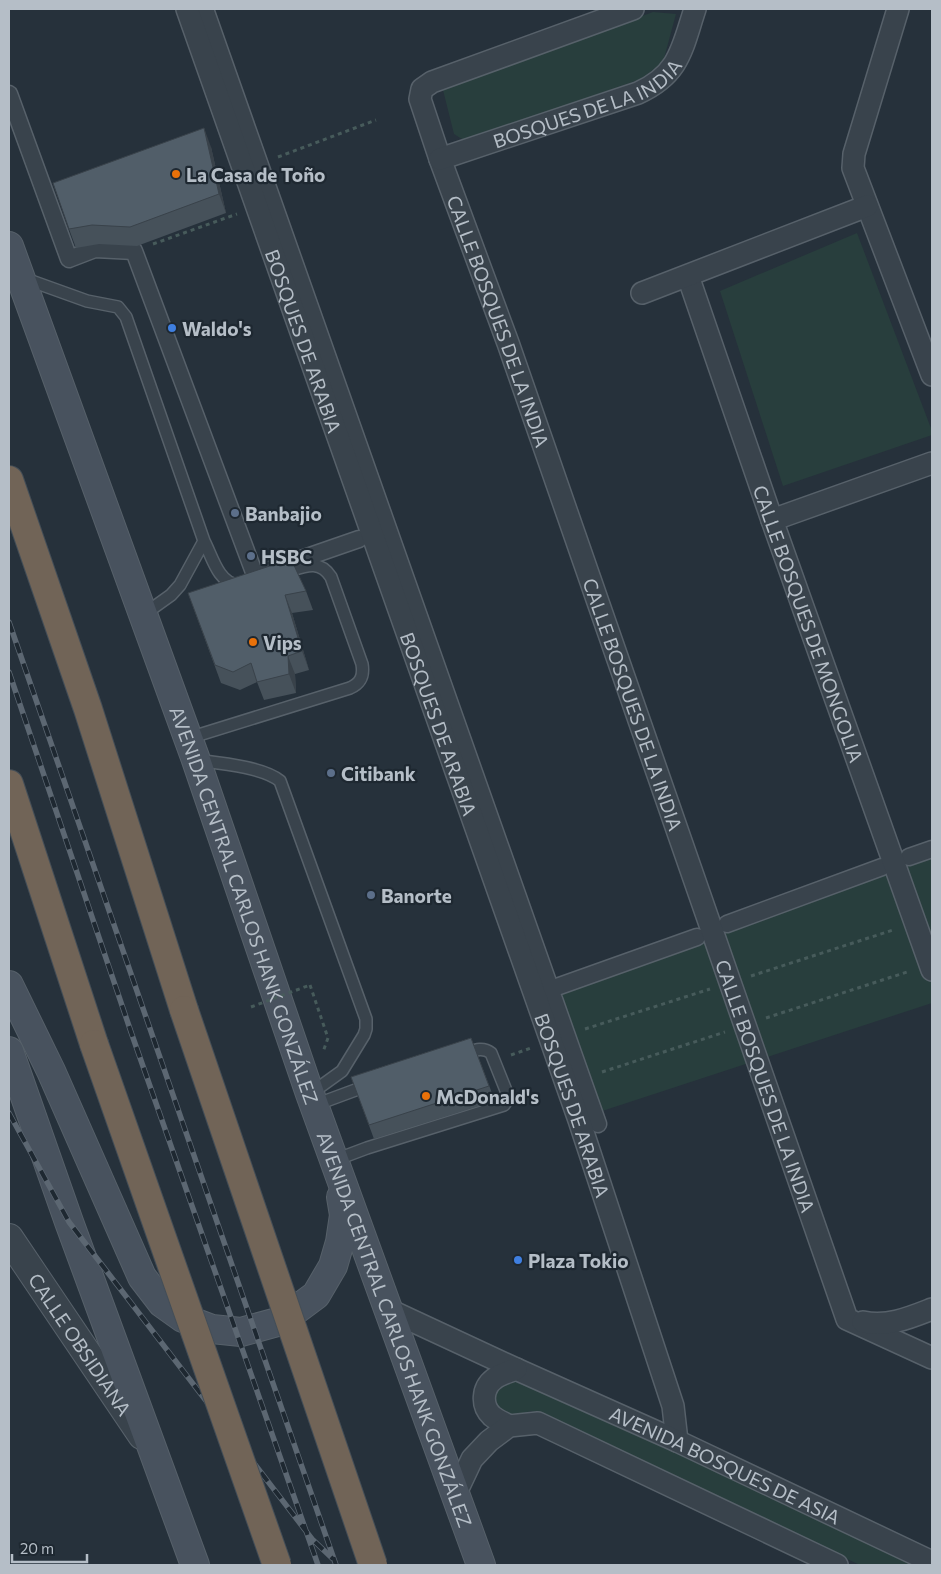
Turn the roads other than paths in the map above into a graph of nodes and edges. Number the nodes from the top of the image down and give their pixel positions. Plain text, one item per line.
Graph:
1 (187, 9) edge
2 (205, 9) edge
3 (633, 9) edge
4 (695, 9) edge
5 (898, 9) edge
6 (9, 94) edge
7 (440, 159) junction
8 (867, 206) junction
9 (9, 246) edge
10 (688, 276) junction
11 (21, 278) junction
12 (642, 293) dead end
13 (932, 375) edge
14 (932, 463) edge
15 (9, 480) edge
16 (772, 520) junction
17 (359, 539) dead end
18 (204, 540) junction
19 (143, 615) junction
20 (193, 749) junction
21 (9, 784) edge
22 (932, 848) edge
23 (909, 857) dead end
24 (882, 867) dead end
25 (728, 924) dead end
26 (697, 937) dead end
27 (932, 970) edge
28 (9, 985) edge
29 (551, 989) junction
30 (9, 1051) edge
31 (453, 1057) edge
32 (381, 1081) edge
33 (312, 1100) junction
34 (598, 1124) dead end
35 (335, 1160) junction
36 (9, 1238) edge
37 (932, 1308) edge
38 (389, 1310) junction
39 (846, 1319) junction
40 (932, 1358) edge
41 (516, 1370) junction
42 (509, 1426) junction
43 (677, 1441) junction
44 (152, 1449) junction
45 (455, 1495) junction
46 (932, 1562) edge
47 (193, 1565) edge
48 (277, 1565) edge
49 (373, 1565) edge
50 (481, 1565) edge
51 (837, 1565) edge

1 - 43 street, BOSQUES DE ARABIA
2 - 29 street
3 - 7 street, CALLE BOSQUES DE LA INDIA
4 - 7 street, BOSQUES DE LA INDIA
5 - 8 street
6 - 17 street
7 - 39 street, CALLE BOSQUES DE LA INDIA
8 - 10 street
8 - 13 street
9 - 11 main road, AVENIDA CENTRAL CARLOS HANK GONZÁLEZ
10 - 12 street
10 - 16 street, CALLE BOSQUES DE MONGOLIA
11 - 18 lane
11 - 19 main road, AVENIDA CENTRAL CARLOS HANK GONZÁLEZ
14 - 16 street
15 - 49 highway, bridge
16 - 27 street, CALLE BOSQUES DE MONGOLIA
18 - 19 lane
18 - 20 lane
19 - 20 main road, AVENIDA CENTRAL CARLOS HANK GONZÁLEZ
20 - 33 main road, AVENIDA CENTRAL CARLOS HANK GONZÁLEZ
20 - 33 lane
21 - 48 highway, bridge
22 - 23 street
24 - 25 street
26 - 29 street
28 - 35 main road
29 - 34 street
30 - 44 main road
31 - 35 lane
32 - 33 lane
33 - 35 main road, AVENIDA CENTRAL CARLOS HANK GONZÁLEZ
35 - 38 main road, AVENIDA CENTRAL CARLOS HANK GONZÁLEZ
36 - 44 street, CALLE OBSIDIANA
37 - 39 street
38 - 41 street, AVENIDA BOSQUES DE ASIA
38 - 45 main road, AVENIDA CENTRAL CARLOS HANK GONZÁLEZ
39 - 40 street
41 - 42 street
41 - 43 street, AVENIDA BOSQUES DE ASIA
42 - 45 street
42 - 51 street
43 - 46 street, AVENIDA BOSQUES DE ASIA
44 - 47 main road
45 - 50 main road, AVENIDA CENTRAL CARLOS HANK GONZÁLEZ

